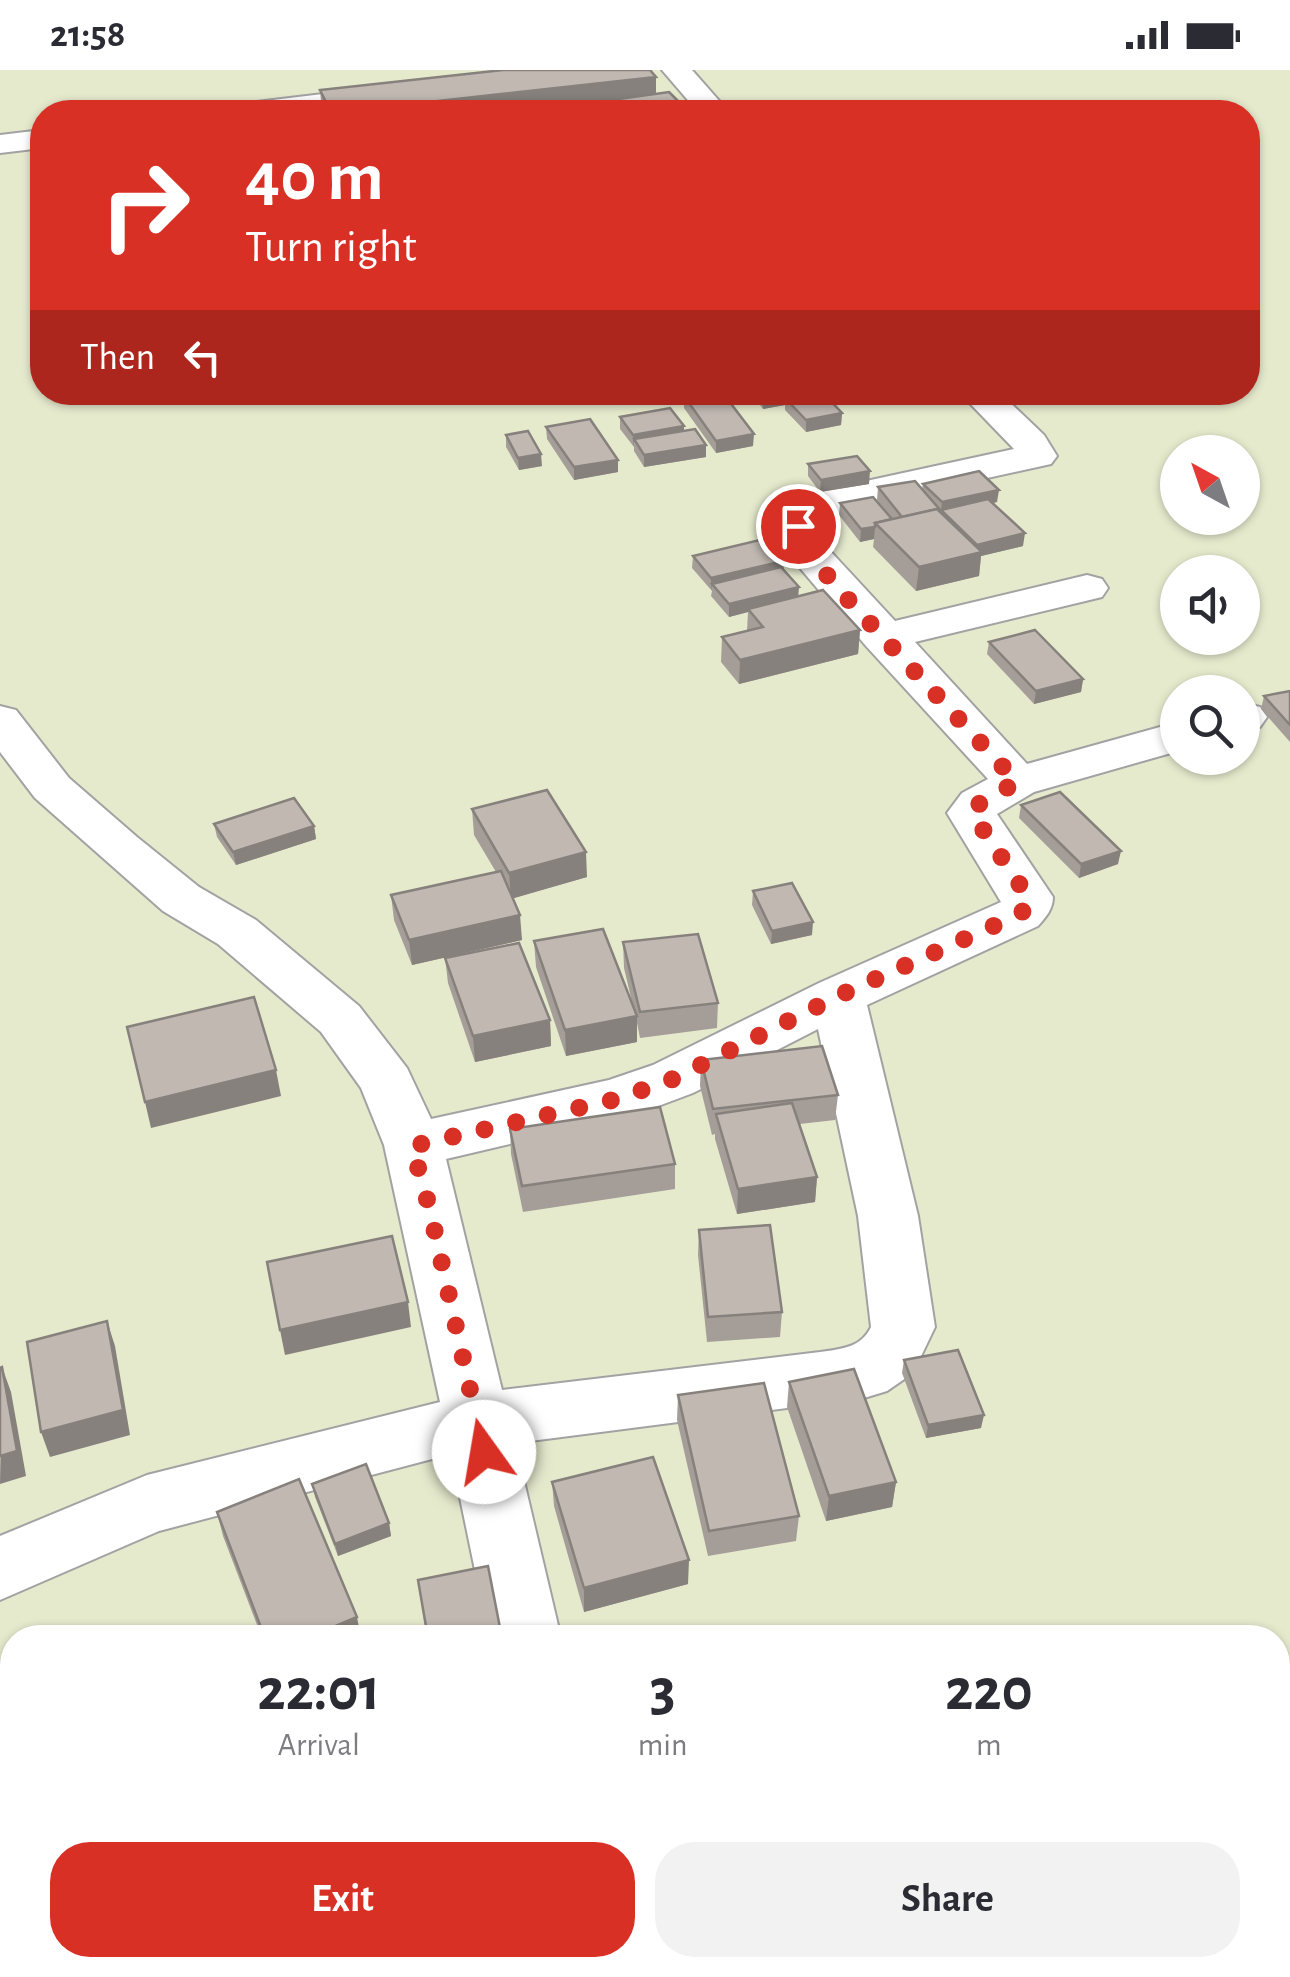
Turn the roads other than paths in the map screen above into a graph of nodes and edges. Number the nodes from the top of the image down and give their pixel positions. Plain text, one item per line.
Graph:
1 (676, 70) edge
2 (422, 91) edge
3 (347, 100) edge
4 (703, 100) edge
5 (30, 140) edge
6 (0, 144) edge
7 (991, 405) edge
8 (1086, 588) dead end
9 (882, 637) junction
10 (0, 720) edge
11 (1160, 741) edge
12 (1017, 782) junction
13 (838, 996) junction
14 (412, 1146) junction
15 (477, 1420) junction
16 (0, 1570) edge
17 (523, 1625) edge

1 - 4 street
2 - 3 street
5 - 6 street
7 - 9 street
8 - 9 street
9 - 12 street
10 - 14 street
11 - 12 street
12 - 13 street
13 - 14 street
13 - 15 street
14 - 15 street
15 - 16 street
15 - 17 street

